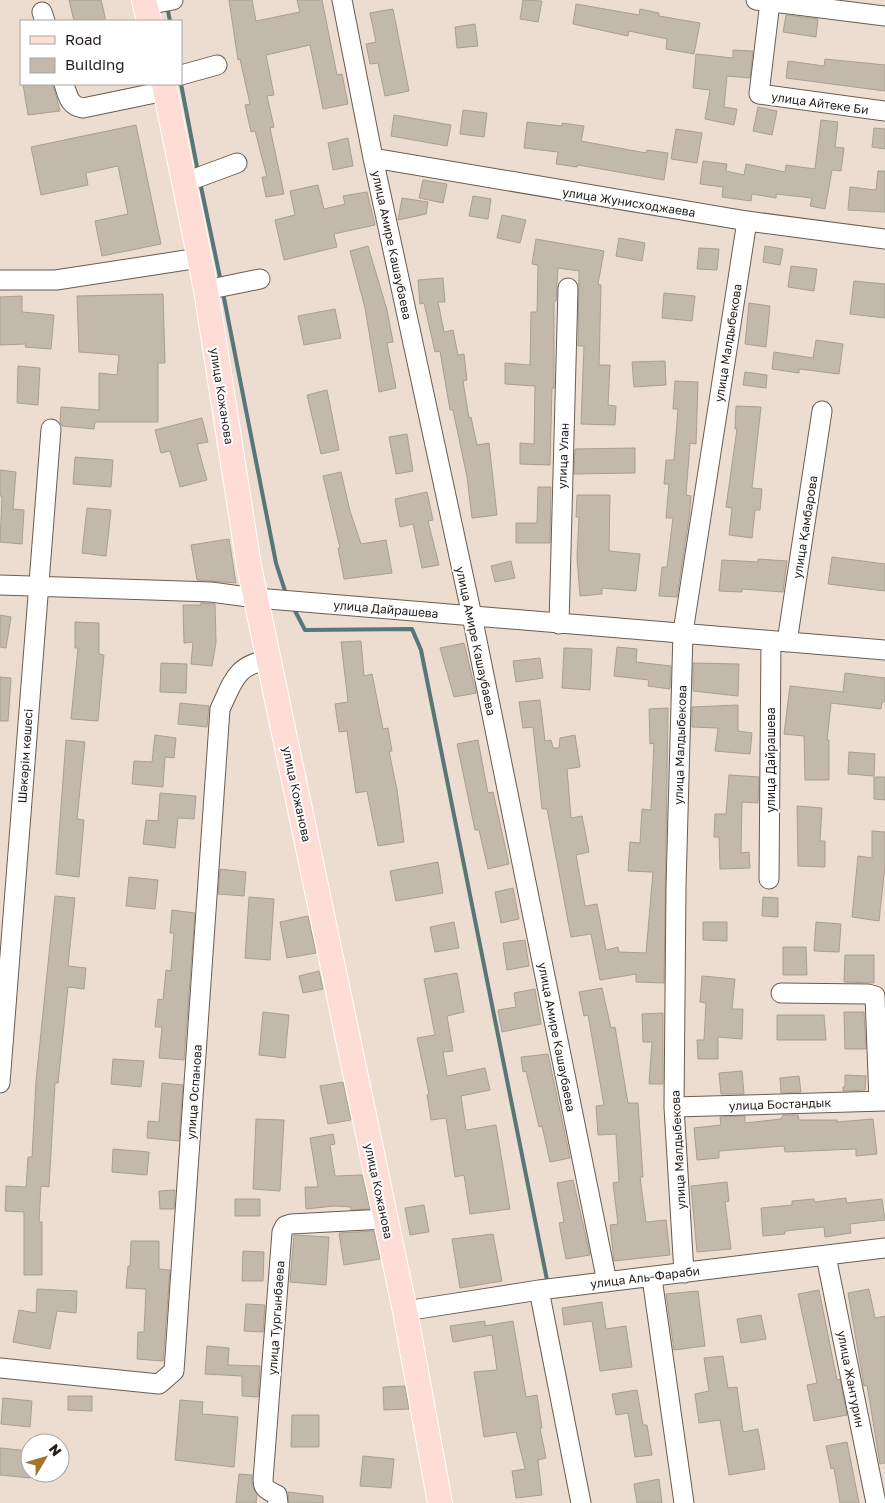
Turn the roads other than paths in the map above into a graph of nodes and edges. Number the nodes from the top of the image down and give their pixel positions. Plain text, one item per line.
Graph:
1 (173, 0) edge
2 (342, 0) edge
3 (763, 1) edge
4 (146, 9) edge
5 (885, 16) edge
6 (217, 65) dead end
7 (182, 78) edge
8 (64, 85) edge
9 (163, 85) edge
10 (170, 85) edge
11 (885, 111) edge
12 (373, 158) junction
13 (237, 163) dead end
14 (183, 183) junction
15 (747, 221) junction
16 (885, 239) edge
17 (198, 258) junction
18 (260, 279) dead end
19 (0, 280) edge
20 (568, 288) dead end
21 (206, 290) junction
22 (822, 411) dead end
23 (51, 429) dead end
24 (0, 585) edge
25 (38, 586) junction
26 (256, 598) junction
27 (472, 616) junction
28 (559, 624) junction
29 (683, 632) junction
30 (779, 642) junction
31 (885, 650) edge
32 (269, 660) junction
33 (769, 879) dead end
34 (781, 993) dead end
35 (0, 1083) edge
36 (882, 1101) edge
37 (674, 1107) junction
38 (385, 1219) junction
39 (885, 1248) edge
40 (826, 1256) junction
41 (684, 1273) junction
42 (652, 1278) junction
43 (607, 1282) junction
44 (539, 1290) junction
45 (405, 1311) junction
46 (0, 1368) edge
47 (278, 1503) edge
48 (440, 1503) edge
49 (581, 1503) edge
50 (684, 1503) edge
51 (876, 1503) edge

1 - 4 street
2 - 12 street, улица Амире Кашаубаева
3 - 5 street
3 - 11 street, улица Айтеке Би
6 - 7 street
8 - 9 street
10 - 14 main road, улица Кожанова
12 - 15 street, улица Жунисходжаева
12 - 27 street, улица Амире Кашаубаева
13 - 14 street
14 - 17 main road, улица Кожанова
15 - 16 street, улица Жунисходжаева
15 - 29 street, улица Малдыбекова
17 - 19 street
17 - 21 main road, улица Кожанова
18 - 21 street
20 - 28 street, улица Улан
21 - 26 main road, улица Кожанова
22 - 30 street, улица Қамбарова
23 - 25 street, Шәкәрім көшесі
24 - 25 street, улица Дайрашева
25 - 26 street, улица Дайрашева
25 - 35 street, Шәкәрім көшесі
26 - 27 street, улица Дайрашева
26 - 32 main road, улица Кожанова
27 - 28 street, улица Дайрашева
27 - 43 street, улица Амире Кашаубаева
28 - 29 street, улица Дайрашева
29 - 30 street, улица Дайрашева
29 - 37 street, улица Малдыбекова
30 - 31 street, улица Дайрашева
30 - 33 street, улица Дайрашева
32 - 38 main road, улица Кожанова
32 - 46 street, улица Оспанова
34 - 36 street
36 - 37 street, улица Бостандык
37 - 41 street, улица Малдыбекова
38 - 45 main road, улица Кожанова
38 - 47 street, улица Тургынбаева
39 - 40 street, улица Аль-Фараби
40 - 41 street, улица Аль-Фараби
40 - 51 street, улица Жантурин
41 - 42 street, улица Аль-Фараби
42 - 43 street, улица Аль-Фараби
42 - 50 street
43 - 44 street, улица Аль-Фараби
44 - 45 street, улица Аль-Фараби
44 - 49 street
45 - 48 main road, улица Кожанова

